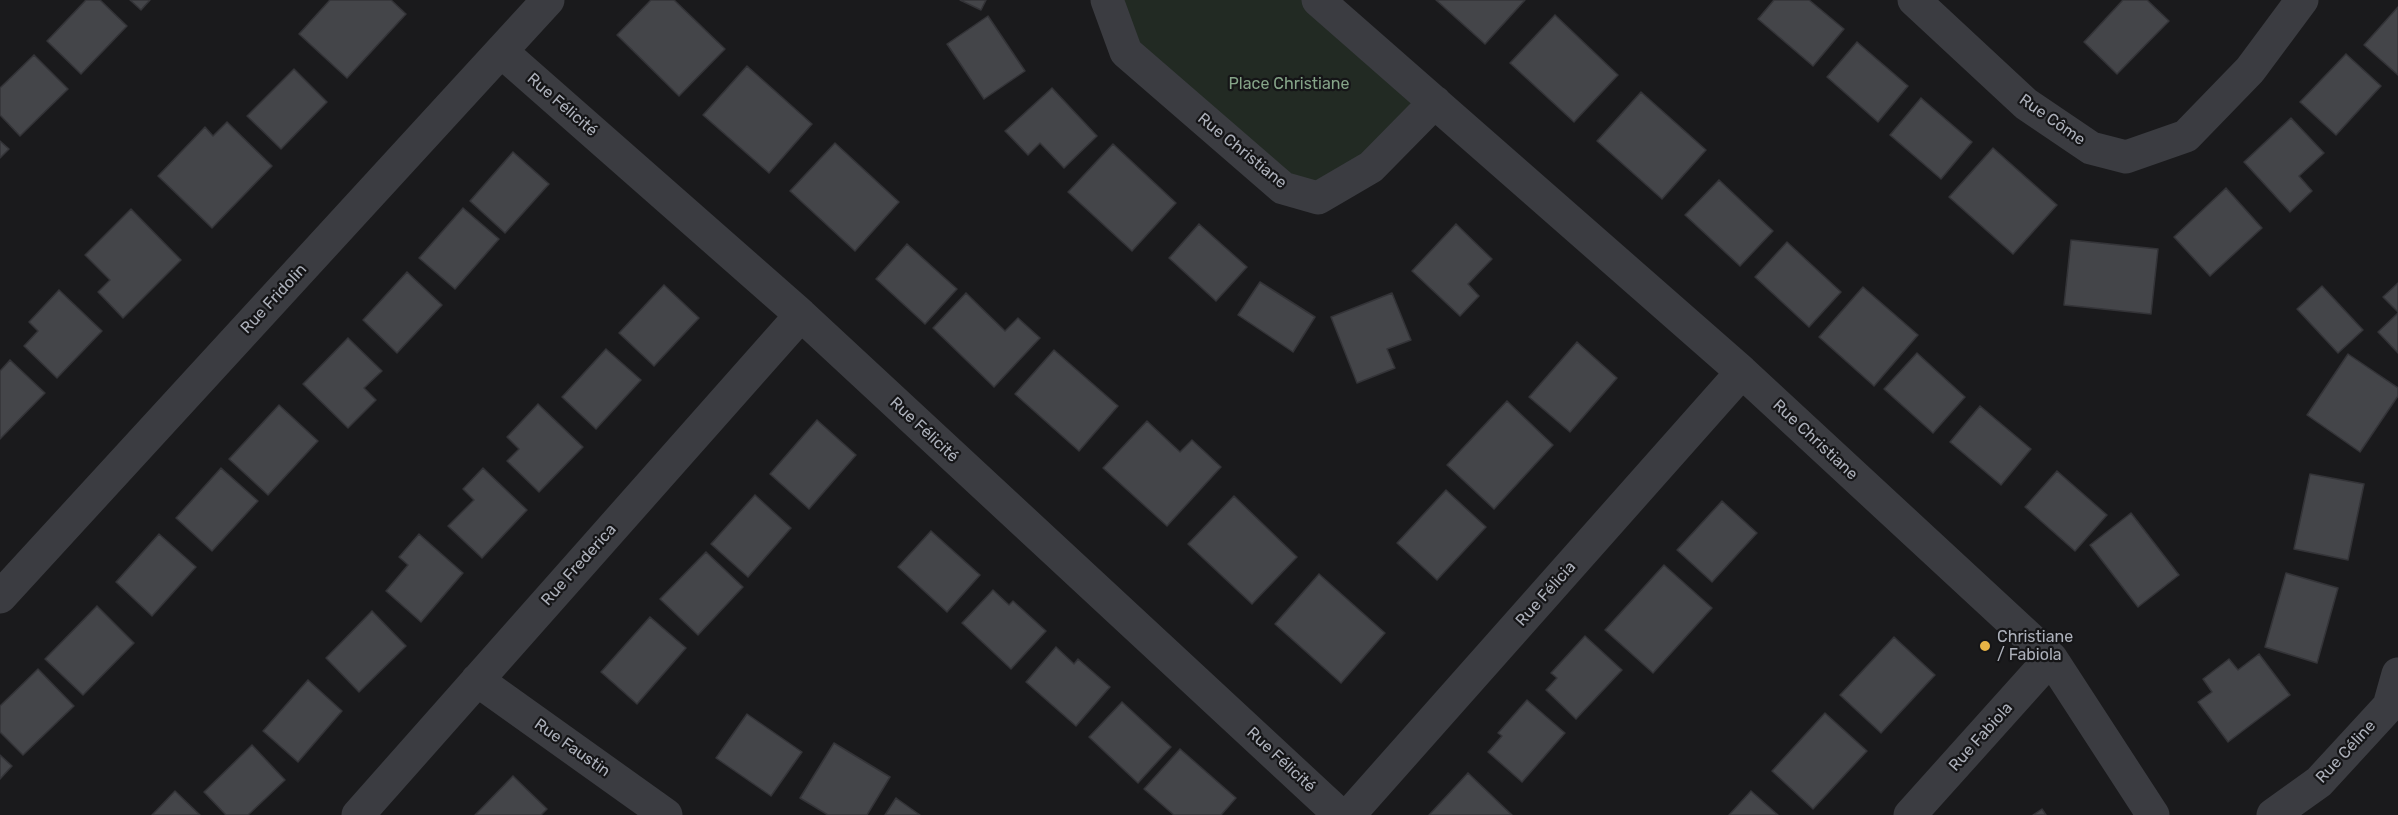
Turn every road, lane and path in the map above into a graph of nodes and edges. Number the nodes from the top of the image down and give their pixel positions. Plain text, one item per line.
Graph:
1 (548, 0) edge
2 (1107, 0) edge
3 (1318, 0) edge
4 (1914, 0) edge
5 (2302, 0) edge
6 (502, 52) junction
7 (1435, 102) junction
8 (801, 315) junction
9 (1742, 372) junction
10 (0, 597) edge
11 (2051, 658) junction
12 (2398, 674) edge
13 (477, 680) junction
14 (358, 815) edge
15 (666, 815) edge
16 (1340, 815) edge
17 (1349, 815) edge
18 (1910, 815) edge
19 (2153, 815) edge
20 (2273, 815) edge

1 - 6 street, Rue Fridolin
2 - 7 street, Rue Christiane
3 - 7 street, Rue Christiane
4 - 5 street, Rue Côme
6 - 8 street, Rue Félicité
6 - 10 street, Rue Fridolin
7 - 9 street, Rue Christiane
8 - 13 street, Rue Frederica
8 - 16 street, Rue Félicité
9 - 11 street, Rue Christiane
9 - 17 street, Rue Félicia
11 - 18 street, Rue Fabiola
11 - 19 street, Rue Christiane
12 - 20 street, Rue Céline
13 - 14 street, Rue Frederica
13 - 15 street, Rue Faustin

